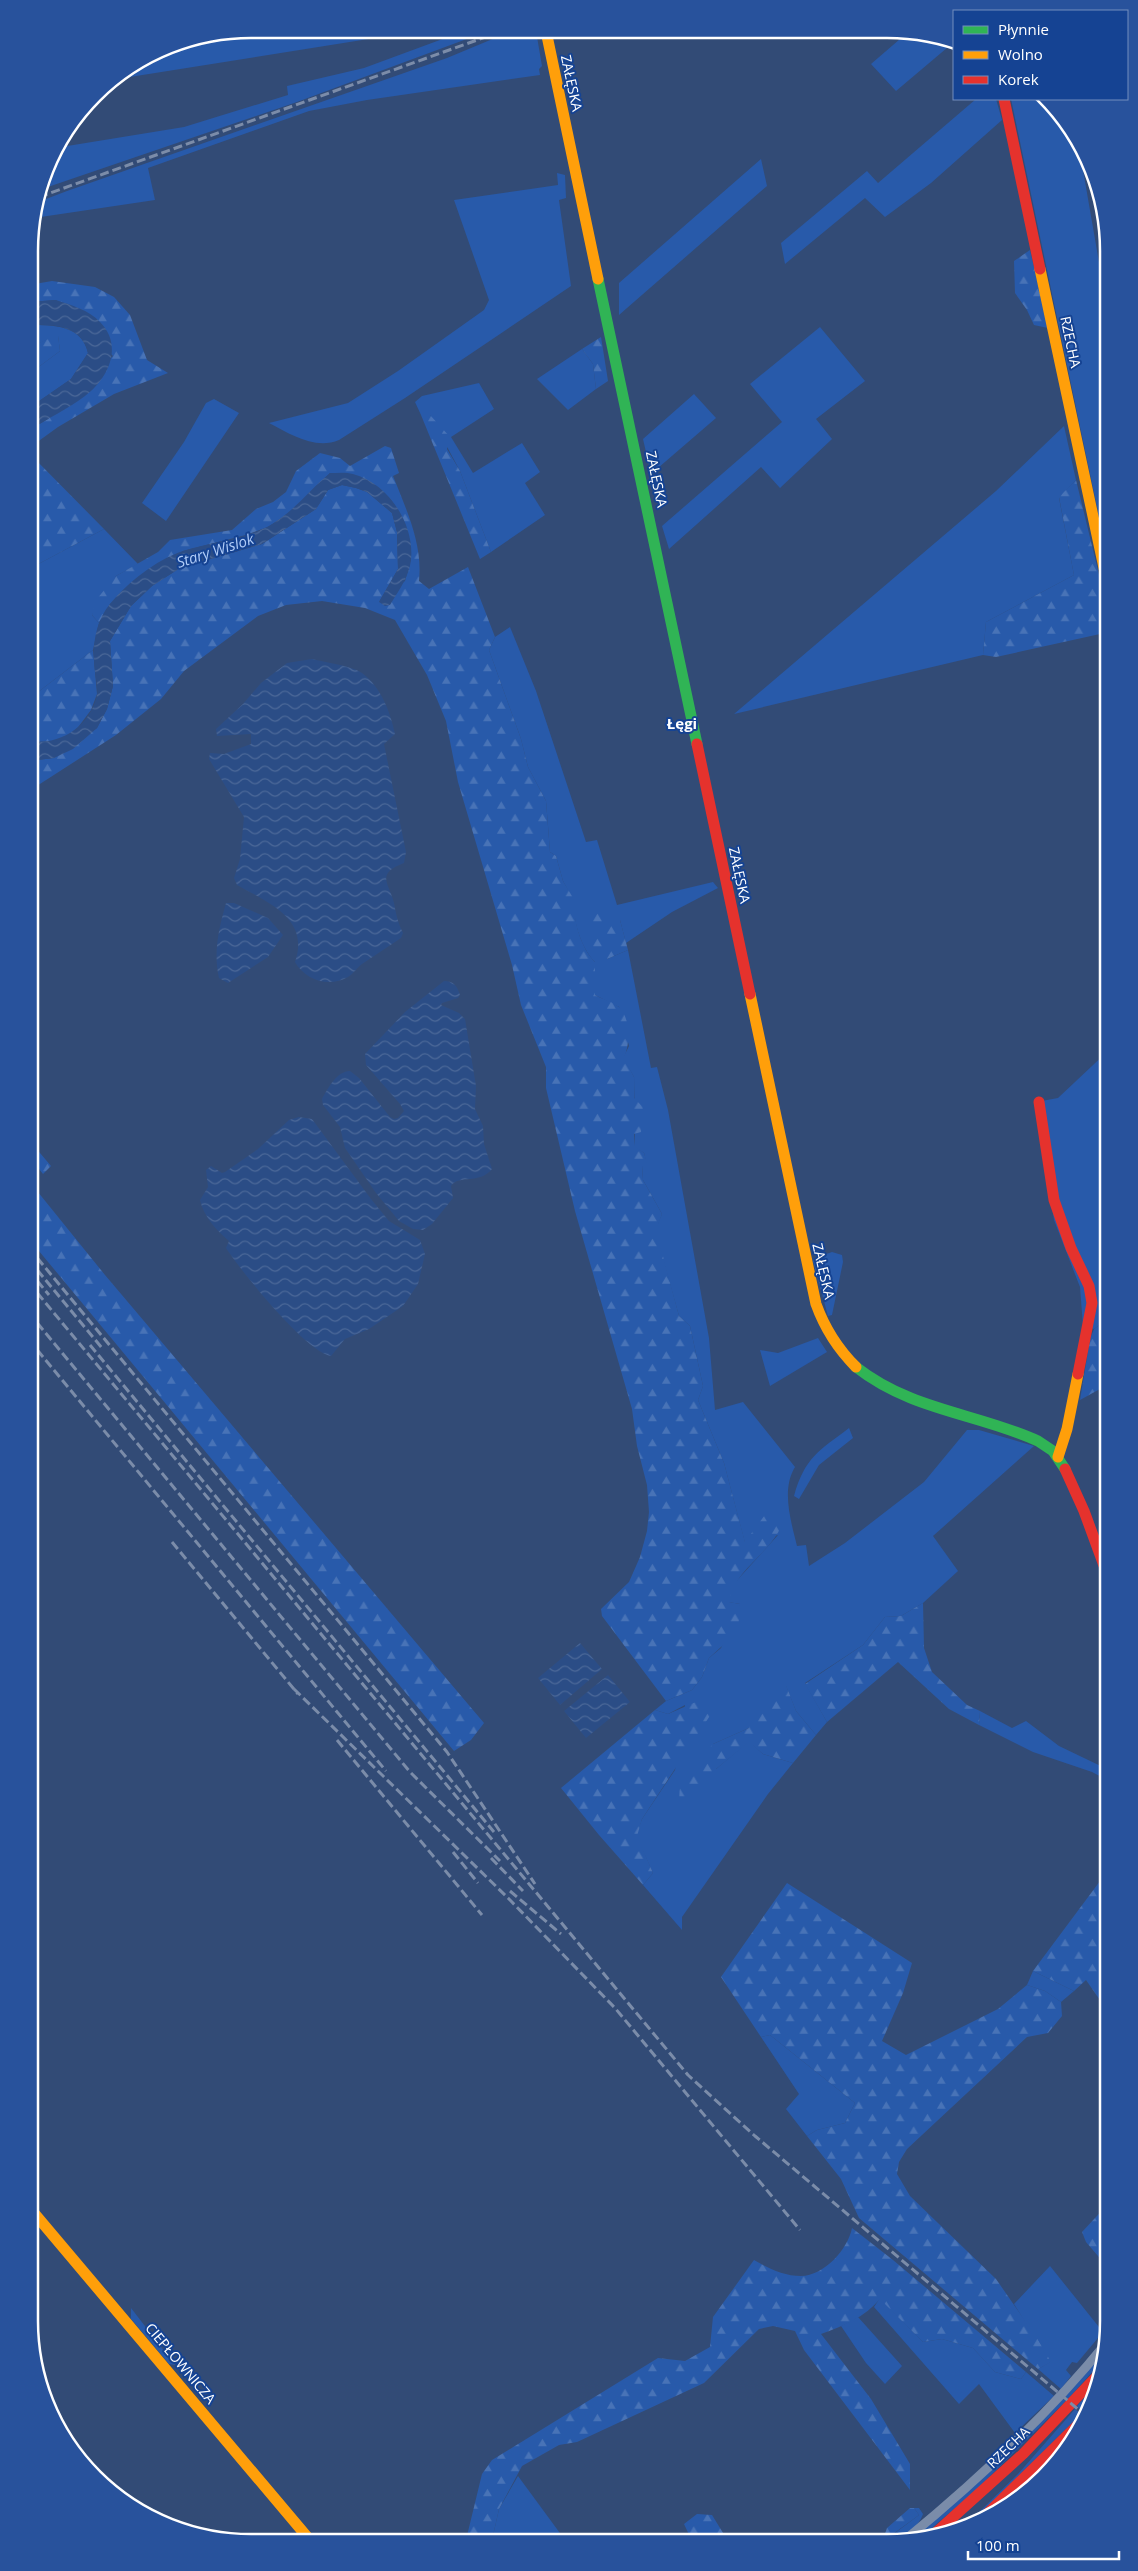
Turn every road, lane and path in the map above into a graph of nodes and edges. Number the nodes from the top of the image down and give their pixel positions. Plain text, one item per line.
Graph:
1 (547, 38) edge
2 (1004, 100) edge
3 (1100, 549) edge
4 (1039, 1102) dead end
5 (1058, 1457) junction
6 (1100, 1556) edge
7 (38, 2217) edge
8 (1098, 2353) edge
9 (1091, 2382) edge
10 (1067, 2436) edge
11 (1000, 2502) edge
12 (942, 2526) edge
13 (914, 2532) edge
14 (305, 2534) edge

1 - 5 street, ZAŁĘSKA
2 - 3 street, RZECHA
4 - 5 street
5 - 6 street, ZAŁĘSKA
7 - 14 street, CIEPŁOWNICZA
8 - 13 street
9 - 12 street, RZECHA
10 - 11 street

